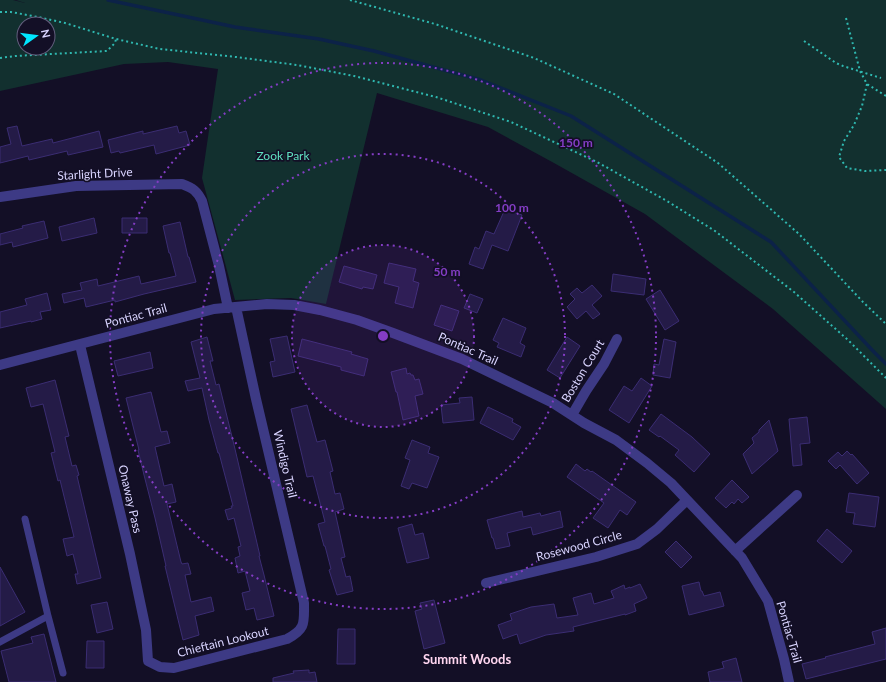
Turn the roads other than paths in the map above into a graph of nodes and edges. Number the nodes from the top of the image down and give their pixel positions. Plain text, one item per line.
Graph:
1 (191, 187) joint
2 (0, 196) edge
3 (232, 308) junction
4 (617, 339) dead end
5 (80, 345) junction
6 (0, 365) edge
7 (572, 416) junction
8 (797, 495) dead end
9 (687, 500) junction
10 (26, 519) dead end
11 (735, 551) junction
12 (486, 583) dead end
13 (48, 616) junction
14 (302, 627) joint
15 (0, 642) edge
16 (148, 661) joint
17 (63, 673) dead end
18 (789, 682) edge

1 - 2 street, Starlight Drive
1 - 3 street, Windigo Trail
3 - 5 street, Pontiac Trail
3 - 7 street, Pontiac Trail
3 - 14 street, Windigo Trail
4 - 7 street, Boston Court
5 - 6 street, Pontiac Trail
5 - 16 street, Onaway Pass
7 - 9 street, Pontiac Trail
8 - 11 street
9 - 11 street, Pontiac Trail
9 - 12 street, Rosewood Circle
10 - 13 lane
11 - 18 street, Pontiac Trail
13 - 15 lane
13 - 17 lane
14 - 16 street, Chieftain Lookout

